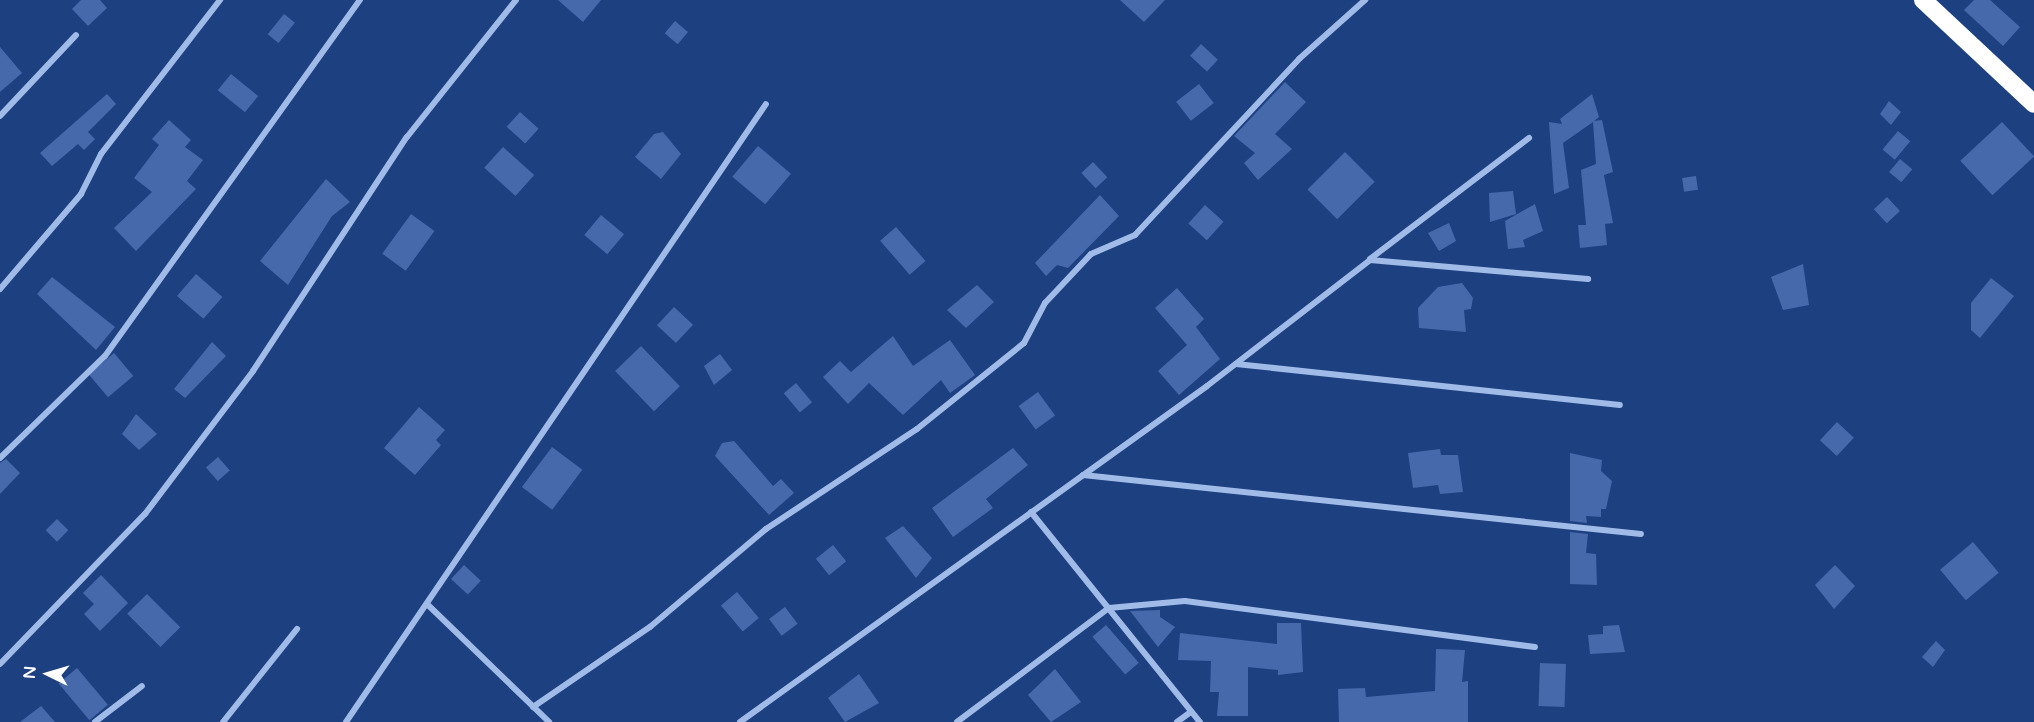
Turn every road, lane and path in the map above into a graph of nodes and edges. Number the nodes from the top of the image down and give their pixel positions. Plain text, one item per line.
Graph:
1 (220, 0) edge
2 (360, 0) edge
3 (516, 0) edge
4 (1923, 0) edge
5 (1363, 1) edge
6 (76, 35) dead end
7 (766, 104) dead end
8 (2034, 104) edge
9 (0, 116) edge
10 (1529, 138) dead end
11 (1370, 260) junction
12 (1588, 279) dead end
13 (0, 290) edge
14 (1235, 364) junction
15 (1620, 405) dead end
16 (0, 458) edge
17 (1083, 475) junction
18 (1030, 512) junction
19 (1641, 534) dead end
20 (427, 604) junction
21 (1109, 608) junction
22 (297, 629) dead end
23 (1535, 647) dead end
24 (0, 664) edge
25 (142, 686) dead end
26 (533, 706) junction
27 (1191, 712) junction
28 (95, 722) edge
29 (223, 722) edge
30 (346, 722) edge
31 (549, 722) edge
32 (740, 722) edge
33 (957, 722) edge
34 (1177, 722) edge
35 (1200, 722) edge

1 - 13 street
2 - 16 street
3 - 24 street
4 - 8 highway
5 - 26 street
6 - 9 street
7 - 20 street
10 - 11 street
11 - 12 street
11 - 14 street
14 - 15 street
14 - 17 street
17 - 18 street
17 - 19 street
18 - 21 street
18 - 32 street
20 - 26 street
20 - 30 street
21 - 23 street
21 - 27 street
21 - 33 street
22 - 29 street
25 - 28 street
26 - 31 street
27 - 34 street
27 - 35 street

